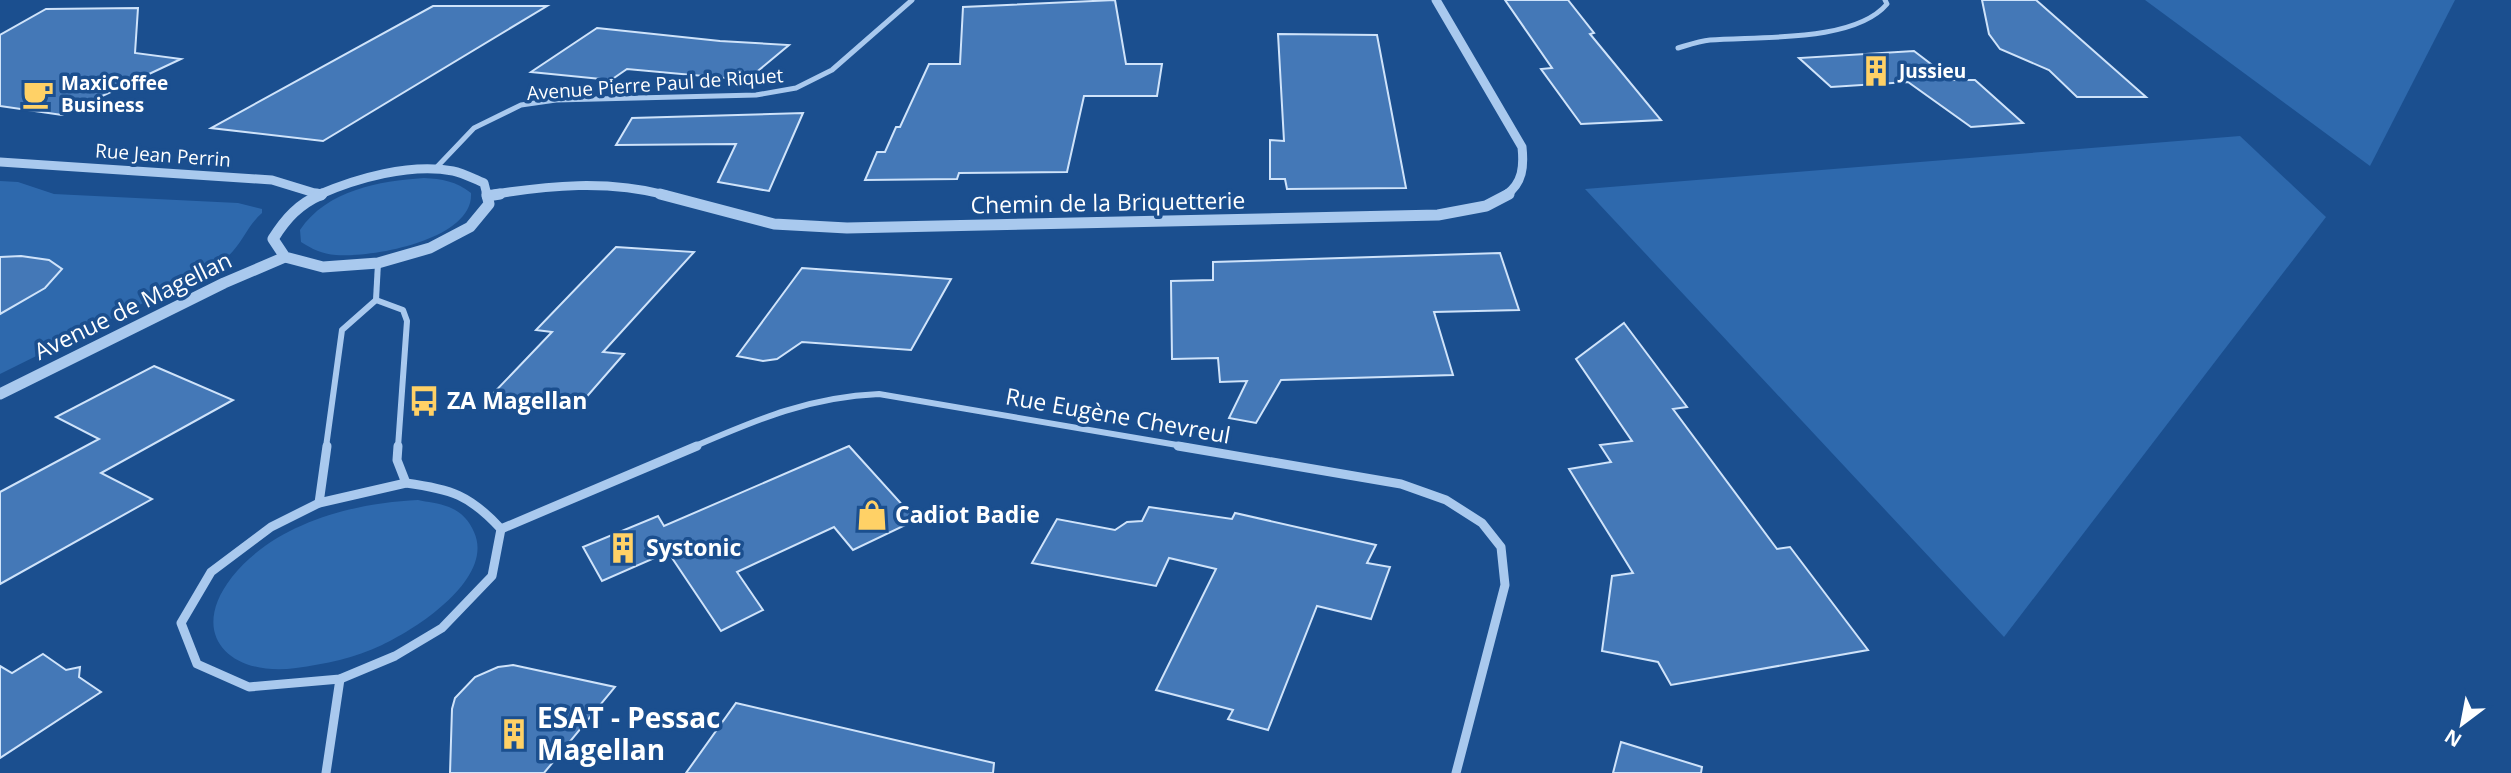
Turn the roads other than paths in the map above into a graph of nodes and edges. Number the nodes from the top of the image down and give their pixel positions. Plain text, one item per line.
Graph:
1 (912, 0) edge
2 (1436, 0) edge
3 (1885, 0) edge
4 (1678, 48) dead end
5 (0, 162) edge
6 (433, 170) junction
7 (321, 194) junction
8 (487, 196) junction
9 (285, 257) junction
10 (378, 263) junction
11 (376, 300) junction
12 (0, 394) edge
13 (406, 483) junction
14 (319, 503) junction
15 (501, 529) junction
16 (340, 679) junction
17 (326, 773) edge
18 (1456, 773) edge

1 - 6 street, Avenue Pierre Paul de Riquet
2 - 8 street, Chemin de la Briquetterie
3 - 4 street
5 - 7 street, Rue Jean Perrin
6 - 7 street
6 - 8 street
7 - 9 street
8 - 10 street
9 - 10 street
9 - 12 street, Avenue de Magellan
10 - 11 street
11 - 13 street
11 - 14 street
13 - 14 street
13 - 15 street
14 - 16 street
15 - 16 street
15 - 18 street, Rue Eugène Chevreul
16 - 17 street

